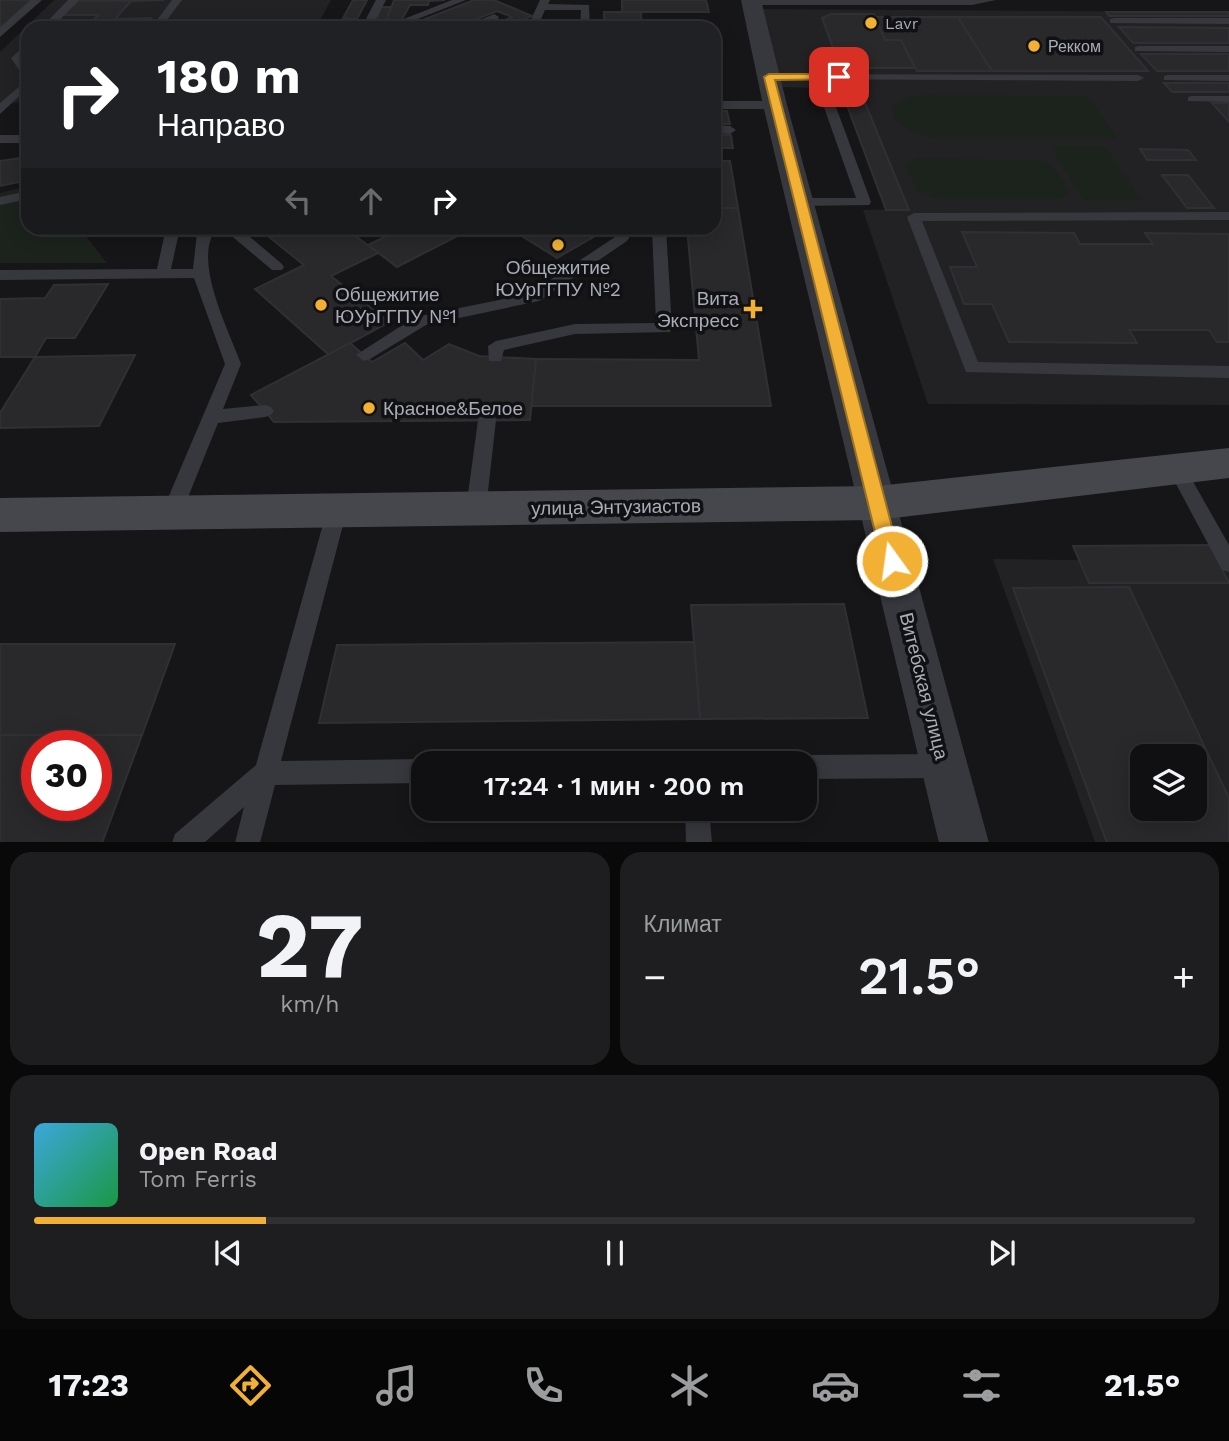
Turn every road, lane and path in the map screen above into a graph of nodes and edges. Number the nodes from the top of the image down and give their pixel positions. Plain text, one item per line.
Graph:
1 (37, 0) edge
2 (74, 0) edge
3 (177, 0) edge
4 (381, 0) edge
5 (461, 0) edge
6 (991, 0) edge
7 (751, 1) edge
8 (545, 4) edge
9 (494, 17) dead end
10 (53, 21) edge
11 (161, 21) edge
12 (370, 21) edge
13 (405, 21) edge
14 (484, 21) edge
15 (536, 21) edge
16 (585, 21) edge
17 (1114, 21) dead end
18 (1229, 21) edge
19 (0, 34) edge
20 (1139, 49) dead end
21 (1229, 49) edge
22 (1138, 78) dead end
23 (1167, 78) dead end
24 (1229, 78) edge
25 (21, 89) edge
26 (772, 91) junction
27 (826, 96) dead end
28 (1192, 99) dead end
29 (1229, 99) edge
30 (721, 103) edge
31 (0, 110) edge
32 (721, 130) edge
33 (730, 130) dead end
34 (0, 139) edge
35 (21, 139) edge
36 (21, 196) edge
37 (0, 201) edge
38 (800, 202) junction
39 (1229, 216) edge
40 (171, 235) edge
41 (204, 235) edge
42 (239, 235) edge
43 (621, 235) edge
44 (659, 235) edge
45 (277, 267) dead end
46 (163, 273) junction
47 (200, 273) junction
48 (0, 275) edge
49 (364, 355) dead end
50 (495, 357) dead end
51 (1229, 372) edge
52 (265, 411) dead end
53 (211, 417) junction
54 (486, 420) dead end
55 (1229, 463) edge
56 (1177, 469) junction
57 (877, 503) junction
58 (476, 509) junction
59 (337, 510) junction
60 (173, 512) junction
61 (0, 515) edge
62 (1229, 564) edge
63 (944, 766) junction
64 (817, 767) edge
65 (411, 771) edge
66 (265, 773) junction
67 (698, 821) edge
68 (184, 842) edge
69 (247, 842) edge
70 (699, 842) edge
71 (964, 842) edge

1 - 19 lane
2 - 10 lane
3 - 11 lane
4 - 12 lane
5 - 13 lane
6 - 7 lane
7 - 26 street, Витебская улица
8 - 15 lane
8 - 16 lane
9 - 14 lane
17 - 18 lane
20 - 21 lane
22 - 26 lane
23 - 24 lane
25 - 31 lane
26 - 30 lane
26 - 38 street, Витебская улица
27 - 38 lane
28 - 29 lane
32 - 33 lane
34 - 35 lane
36 - 37 lane
38 - 57 street, Витебская улица
39 - 51 lane
40 - 46 lane
41 - 47 lane
42 - 45 lane
43 - 49 lane
44 - 50 lane
46 - 47 lane
46 - 48 lane
47 - 53 lane
52 - 53 lane
53 - 60 lane
54 - 58 lane
55 - 56 main road, улица Энтузиастов
56 - 57 main road, улица Энтузиастов
56 - 62 lane
57 - 58 main road, улица Энтузиастов
57 - 63 street, Витебская улица
58 - 59 main road, улица Энтузиастов
59 - 60 main road, улица Энтузиастов
59 - 66 lane
60 - 61 main road, улица Энтузиастов
63 - 64 lane
63 - 71 street, Витебская улица
65 - 66 lane
66 - 68 lane
66 - 69 lane
67 - 70 lane

